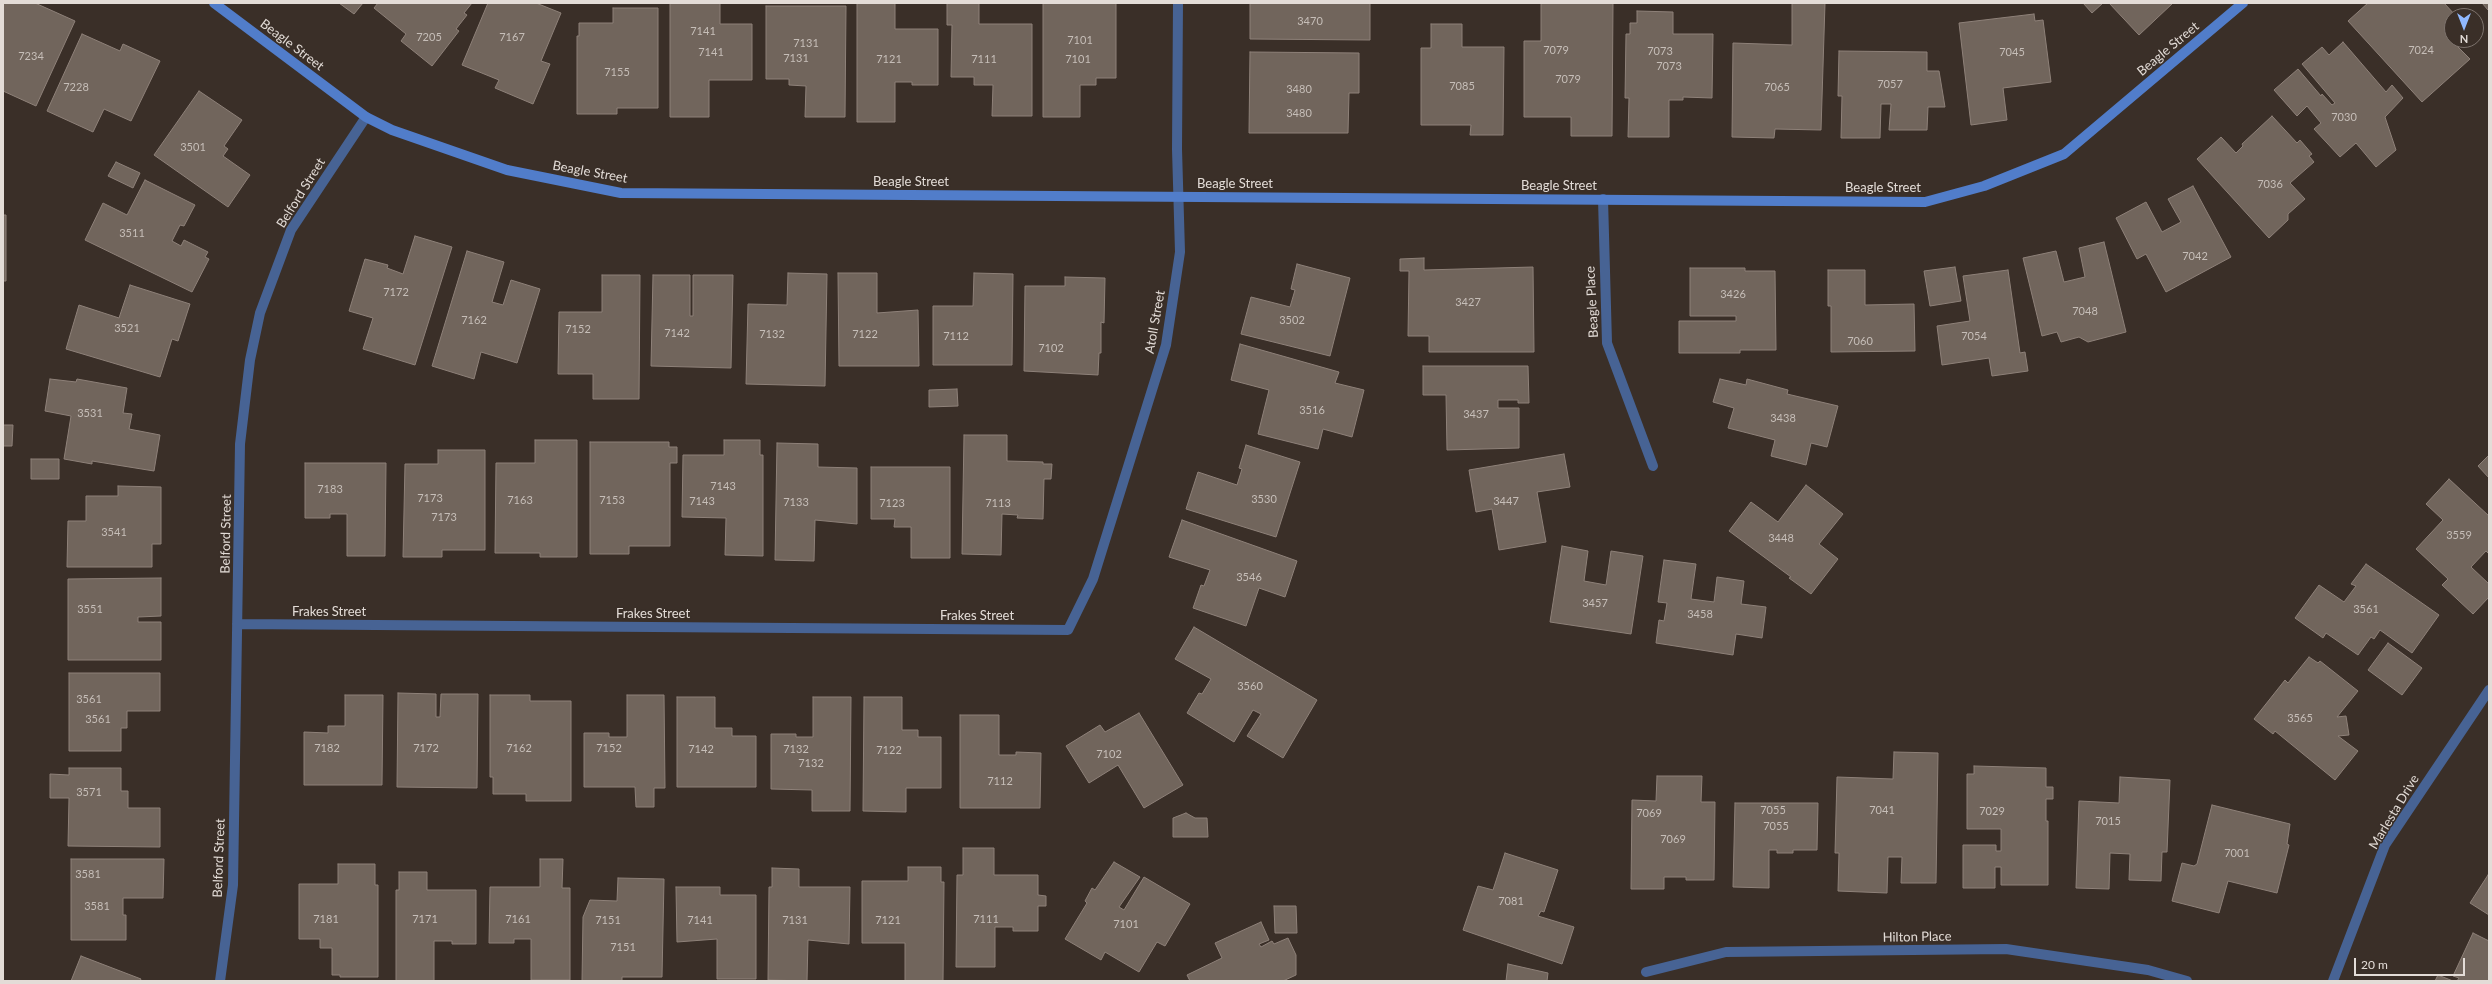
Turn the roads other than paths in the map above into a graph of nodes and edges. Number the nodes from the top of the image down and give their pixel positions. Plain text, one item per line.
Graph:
1 (214, 3) edge
2 (1178, 3) edge
3 (2243, 3) edge
4 (366, 117) junction
5 (1178, 196) junction
6 (1603, 199) junction
7 (1654, 466) dead end
8 (237, 624) junction
9 (1068, 630) joint
10 (2489, 690) edge
11 (1646, 972) dead end
12 (220, 981) edge
13 (2187, 981) edge
14 (2333, 981) edge

1 - 4 street, Beagle Street
2 - 5 street, Atoll Street
3 - 6 street, Beagle Street
4 - 5 street, Beagle Street
4 - 8 street, Belford Street
5 - 6 street, Beagle Street
5 - 9 street, Atoll Street
6 - 7 street, Beagle Place
8 - 9 street, Frakes Street
8 - 12 street, Belford Street
10 - 14 street, Marlesta Drive
11 - 13 street, Hilton Place

